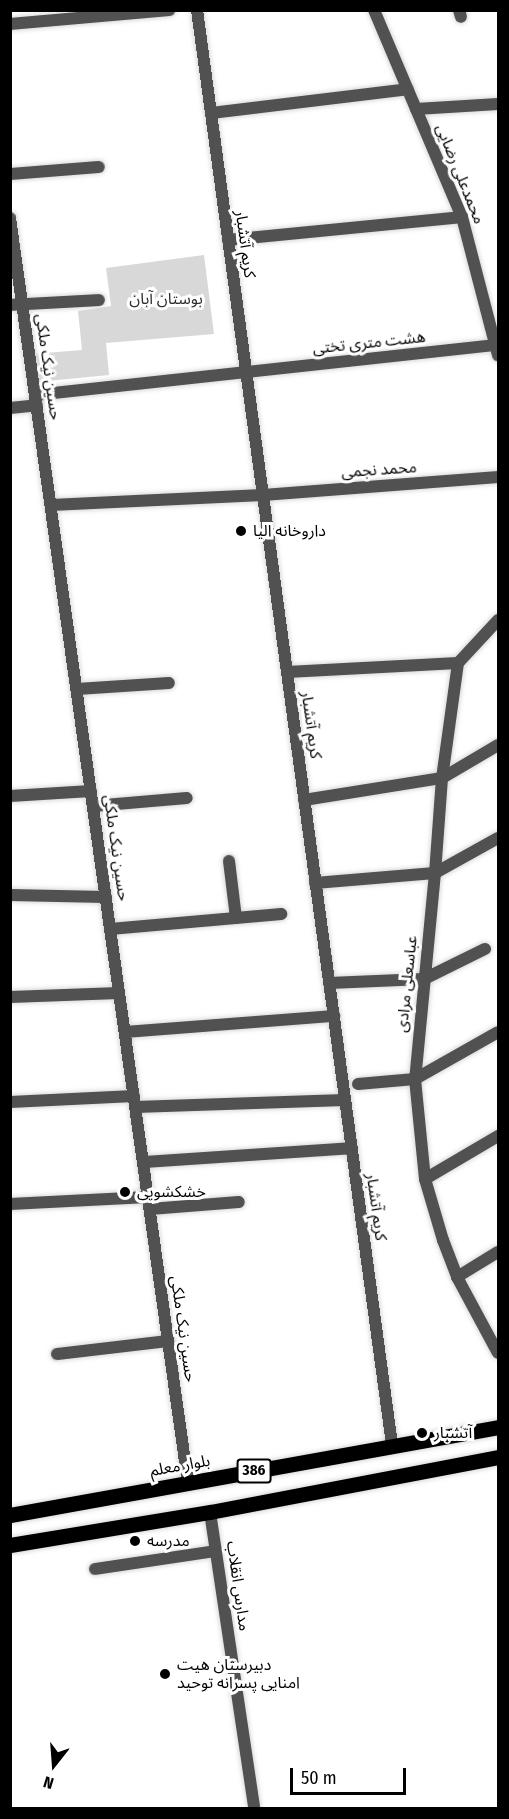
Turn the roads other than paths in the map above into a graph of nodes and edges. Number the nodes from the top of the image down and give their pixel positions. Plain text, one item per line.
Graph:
1 (169, 10) edge
2 (197, 10) edge
3 (374, 10) edge
4 (10, 24) edge
5 (408, 89) junction
6 (498, 104) edge
7 (416, 109) junction
8 (211, 113) junction
9 (99, 167) dead end
10 (10, 174) edge
11 (462, 217) junction
12 (10, 218) edge
13 (228, 240) junction
14 (99, 300) dead end
15 (16, 304) edge
16 (497, 350) edge
17 (246, 373) junction
18 (36, 400) junction
19 (10, 408) edge
20 (498, 477) edge
21 (263, 495) junction
22 (51, 505) junction
23 (498, 620) edge
24 (458, 663) junction
25 (287, 672) junction
26 (169, 683) dead end
27 (76, 689) junction
28 (498, 745) edge
29 (442, 778) junction
30 (91, 791) junction
31 (10, 796) edge
32 (187, 798) dead end
33 (304, 800) junction
34 (93, 806) junction
35 (498, 838) edge
36 (229, 861) dead end
37 (435, 873) junction
38 (315, 883) junction
39 (10, 895) edge
40 (106, 897) junction
41 (281, 914) dead end
42 (236, 918) junction
43 (110, 929) junction
44 (485, 949) dead end
45 (424, 979) junction
46 (329, 983) junction
47 (119, 993) junction
48 (10, 997) edge
49 (334, 1016) junction
50 (125, 1032) junction
51 (498, 1032) edge
52 (415, 1079) junction
53 (357, 1084) dead end
54 (345, 1100) junction
55 (134, 1101) junction
56 (10, 1102) edge
57 (498, 1136) edge
58 (352, 1148) junction
59 (143, 1162) junction
60 (425, 1179) junction
61 (239, 1202) dead end
62 (149, 1203) junction
63 (10, 1204) edge
64 (498, 1252) edge
65 (457, 1278) junction
66 (168, 1341) junction
67 (498, 1353) edge
68 (57, 1354) dead end
69 (498, 1427) edge
70 (392, 1444) junction
71 (498, 1457) edge
72 (188, 1483) junction
73 (210, 1512) junction
74 (10, 1515) edge
75 (10, 1545) edge
76 (216, 1551) junction
77 (95, 1569) dead end
78 (254, 1809) edge

1 - 4 street
2 - 8 street, کریم آتشبار
3 - 5 street, محمدعلی رضایی
5 - 7 street, محمدعلی رضایی
5 - 8 street
6 - 7 street
7 - 11 street, محمدعلی رضایی
8 - 13 street, کریم آتشبار
9 - 10 street
11 - 13 street
11 - 16 street, محمدعلی رضایی
12 - 15 street, حسین نیک ملکی
13 - 17 street, کریم آتشبار
14 - 15 street
15 - 18 street, حسین نیک ملکی
16 - 17 street, هشت متری تختی
17 - 18 street, هشت متری تختی
17 - 21 street, کریم آتشبار
18 - 19 street, هشت متری تختی
18 - 22 street, حسین نیک ملکی
20 - 21 street, محمد نجمی
21 - 22 street, محمد نجمی
21 - 25 street, کریم آتشبار
22 - 27 street, حسین نیک ملکی
23 - 24 street
24 - 25 street
24 - 29 street, عباسعلی مرادی
25 - 33 street, کریم آتشبار
26 - 27 street
27 - 30 street, حسین نیک ملکی
28 - 29 street
29 - 33 street
29 - 37 street, عباسعلی مرادی
30 - 31 street
30 - 34 street, حسین نیک ملکی
32 - 34 street
33 - 38 street, کریم آتشبار
34 - 40 street, حسین نیک ملکی
35 - 37 street
36 - 42 street
37 - 38 street
37 - 45 street, عباسعلی مرادی
38 - 46 street, کریم آتشبار
39 - 40 street
40 - 43 street, حسین نیک ملکی
41 - 42 street
42 - 43 street
43 - 47 street, حسین نیک ملکی
44 - 45 street
45 - 46 street
45 - 52 street, عباسعلی مرادی
46 - 49 street, کریم آتشبار
47 - 48 street
47 - 50 street, حسین نیک ملکی
49 - 50 street
49 - 54 street, کریم آتشبار
50 - 55 street, حسین نیک ملکی
51 - 52 street
52 - 53 street
52 - 60 street, عباسعلی مرادی
54 - 55 street
54 - 58 street, کریم آتشبار
55 - 56 street
55 - 59 street, حسین نیک ملکی
57 - 60 street
58 - 59 street
58 - 70 street, کریم آتشبار
59 - 62 street, حسین نیک ملکی
60 - 65 street, عباسعلی مرادی
61 - 62 street
62 - 63 street
62 - 66 street, حسین نیک ملکی
64 - 65 street
65 - 67 street, عباسعلی مرادی
66 - 68 street
66 - 72 street, حسین نیک ملکی
69 - 70 main road, بلوار معلم / 386
70 - 72 main road, بلوار معلم / 386
71 - 73 main road, 386
72 - 74 main road, بلوار معلم / 386
73 - 75 main road, 386
73 - 76 street, مدارس انقلاب
76 - 77 street
76 - 78 street, مدارس انقلاب

